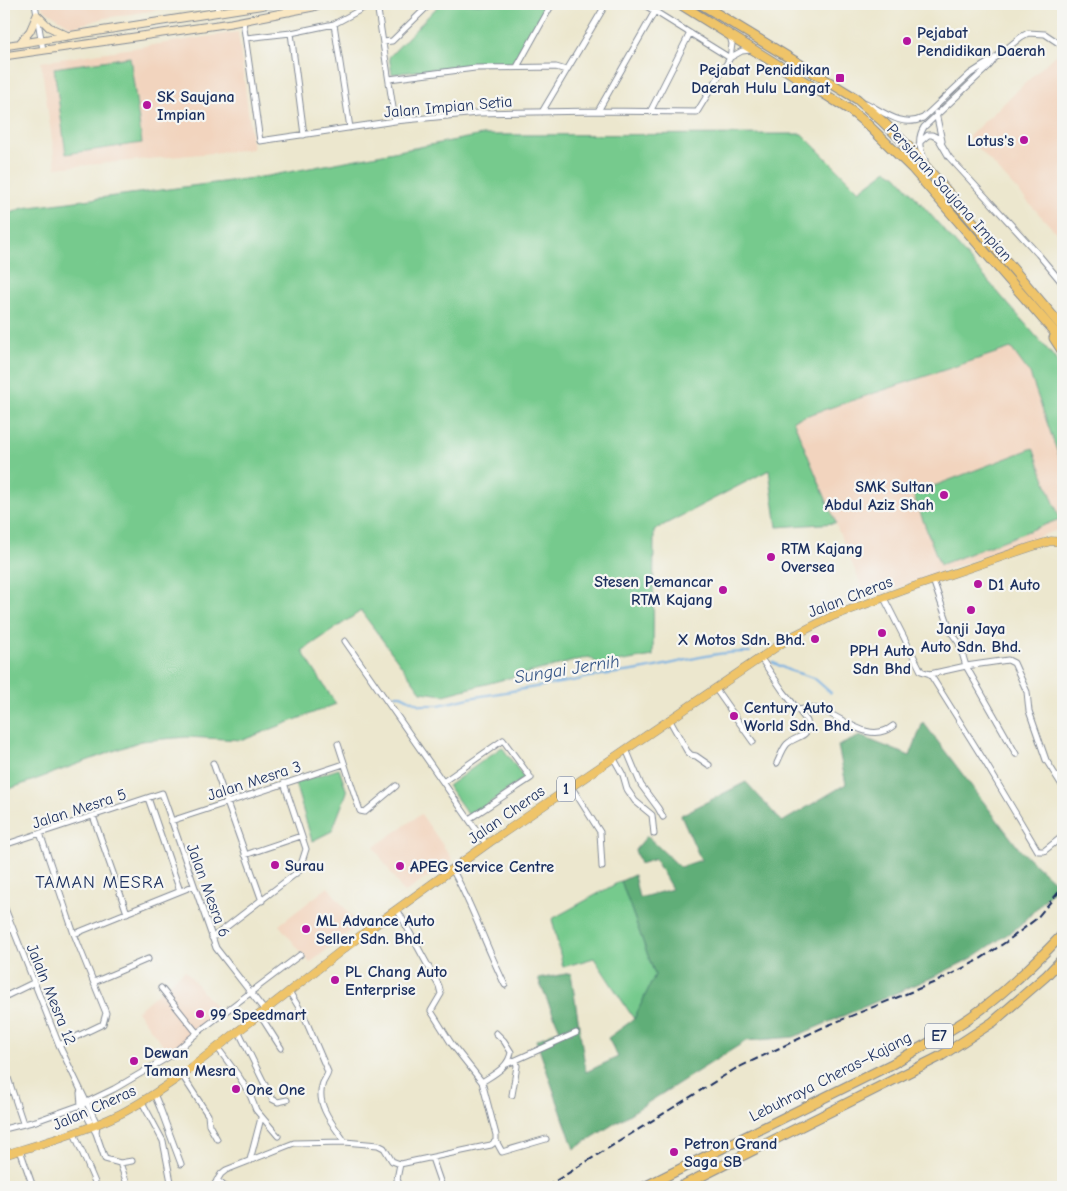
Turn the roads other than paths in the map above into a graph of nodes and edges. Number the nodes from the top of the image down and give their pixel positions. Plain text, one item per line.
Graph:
1 (36, 4) edge
2 (217, 4) edge
3 (270, 4) edge
4 (288, 4) edge
5 (321, 4) edge
6 (371, 4) edge
7 (377, 4) edge
8 (430, 4) edge
9 (552, 4) edge
10 (606, 4) edge
11 (643, 4) edge
12 (680, 4) edge
13 (701, 4) edge
14 (655, 11) junction
15 (289, 12) junction
16 (218, 13) junction
17 (37, 15) junction
18 (243, 21) junction
19 (334, 24) junction
20 (291, 33) junction
21 (690, 33) junction
22 (730, 35) junction
23 (67, 36) junction
24 (246, 38) junction
25 (41, 40) junction
26 (383, 42) junction
27 (20, 43) junction
28 (4, 46) edge
29 (1063, 46) edge
30 (43, 50) junction
31 (751, 50) junction
32 (4, 56) edge
33 (730, 58) junction
34 (995, 58) junction
35 (517, 67) junction
36 (566, 70) junction
37 (389, 79) junction
38 (857, 98) junction
39 (932, 109) junction
40 (598, 111) junction
41 (542, 112) junction
42 (650, 112) junction
43 (936, 114) junction
44 (396, 121) junction
45 (350, 128) junction
46 (304, 135) junction
47 (942, 144) junction
48 (919, 145) junction
49 (934, 176) junction
50 (1063, 284) edge
51 (1045, 306) junction
52 (1037, 313) junction
53 (1063, 321) edge
54 (1063, 328) edge
55 (1063, 342) edge
56 (1063, 352) edge
57 (1063, 536) edge
58 (1051, 541) junction
59 (1063, 542) edge
60 (933, 580) junction
61 (884, 598) junction
62 (345, 640) dead end
63 (760, 657) junction
64 (966, 666) junction
65 (930, 674) junction
66 (715, 688) junction
67 (798, 710) junction
68 (669, 719) junction
69 (893, 726) dead end
70 (753, 742) dead end
71 (338, 744) dead end
72 (626, 749) junction
73 (1016, 754) dead end
74 (613, 757) junction
75 (213, 763) dead end
76 (777, 763) dead end
77 (344, 764) junction
78 (709, 766) dead end
79 (443, 782) junction
80 (284, 783) junction
81 (396, 786) dead end
82 (571, 786) junction
83 (1063, 787) edge
84 (162, 793) joint
85 (148, 798) junction
86 (226, 802) junction
87 (93, 816) junction
88 (663, 817) dead end
89 (469, 819) junction
90 (171, 821) junction
91 (40, 834) junction
92 (654, 834) dead end
93 (301, 836) junction
94 (1063, 836) edge
95 (486, 844) junction
96 (4, 845) edge
97 (245, 854) junction
98 (602, 867) dead end
99 (452, 869) junction
100 (193, 886) junction
101 (180, 891) junction
102 (262, 902) junction
103 (4, 906) edge
104 (397, 910) junction
105 (128, 913) junction
106 (12, 929) junction
107 (4, 932) edge
108 (74, 934) junction
109 (1063, 934) edge
110 (212, 938) junction
111 (300, 955) dead end
112 (1063, 958) edge
113 (148, 959) dead end
114 (94, 982) junction
115 (33, 983) junction
116 (505, 985) dead end
117 (160, 988) dead end
118 (251, 993) junction
119 (290, 993) junction
120 (4, 997) edge
121 (262, 1013) junction
122 (238, 1030) junction
123 (197, 1033) junction
124 (496, 1033) dead end
125 (576, 1033) dead end
126 (59, 1045) junction
127 (217, 1047) junction
128 (281, 1048) dead end
129 (516, 1060) junction
130 (507, 1064) junction
131 (4, 1066) edge
132 (182, 1075) junction
133 (482, 1082) junction
134 (80, 1092) junction
135 (154, 1094) junction
136 (512, 1095) dead end
137 (287, 1100) dead end
138 (88, 1102) junction
139 (142, 1102) junction
140 (81, 1104) junction
141 (261, 1118) junction
142 (23, 1123) junction
143 (95, 1128) junction
144 (4, 1129) edge
145 (74, 1133) junction
146 (278, 1136) dead end
147 (217, 1139) dead end
148 (546, 1139) dead end
149 (496, 1141) junction
150 (345, 1142) junction
151 (20, 1150) junction
152 (4, 1155) edge
153 (432, 1158) junction
154 (250, 1160) junction
155 (132, 1161) dead end
156 (120, 1163) junction
157 (181, 1164) dead end
158 (400, 1164) junction
159 (217, 1180) junction
160 (33, 1187) edge
161 (97, 1187) edge
162 (128, 1187) edge
163 (172, 1187) edge
164 (213, 1187) edge
165 (225, 1187) edge
166 (400, 1187) edge
167 (442, 1187) edge
168 (644, 1187) edge
169 (680, 1187) edge

1 - 17 street
2 - 16 street
3 - 16 street
4 - 15 street
5 - 15 street
6 - 19 street
7 - 26 street
8 - 26 street
9 - 35 street
10 - 36 street
11 - 14 street
12 - 22 highway, Persiaran Saujana Impian
13 - 38 highway, Persiaran Saujana Impian
14 - 21 street
14 - 40 street
15 - 18 street
16 - 23 street
17 - 23 street
17 - 25 street
17 - 27 street
18 - 24 street, Jalan Impian Setia
18 - 30 street
19 - 20 street
19 - 45 street
20 - 24 street
20 - 46 street
21 - 33 street
21 - 42 street
22 - 31 highway, Persiaran Saujana Impian
22 - 33 street
23 - 25 street
24 - 46 street, Jalan Impian Setia
25 - 27 street
25 - 30 street
26 - 37 street
27 - 28 street
29 - 34 street
30 - 32 street
31 - 33 street
31 - 52 highway, Persiaran Saujana Impian
33 - 42 street, Jalan Impian Setia
34 - 39 street
34 - 43 street
35 - 36 street
35 - 37 street
36 - 41 street
37 - 44 street
38 - 39 street
38 - 49 highway, Persiaran Saujana Impian
39 - 43 street
40 - 41 street, Jalan Impian Setia
40 - 42 street, Jalan Impian Setia
41 - 44 street, Jalan Impian Setia
43 - 47 street
43 - 48 street
44 - 45 street, Jalan Impian Setia
45 - 46 street, Jalan Impian Setia
47 - 48 street
47 - 50 street
48 - 49 street
49 - 51 highway, Persiaran Saujana Impian
51 - 53 highway
51 - 54 highway
52 - 55 highway
52 - 56 highway
57 - 58 main road, Jalan Cheras / 1
58 - 59 main road, Jalan Cheras / 1
58 - 60 main road, Jalan Cheras / 1
60 - 61 main road, Jalan Cheras / 1
60 - 64 street
61 - 63 main road, Jalan Cheras / 1
61 - 65 street
62 - 79 street
63 - 66 main road, Jalan Cheras / 1
63 - 67 street
64 - 65 street
64 - 73 street
64 - 83 street
65 - 94 street
66 - 68 main road, Jalan Cheras / 1
66 - 70 street
67 - 69 street
67 - 76 street
68 - 72 main road, Jalan Cheras / 1
68 - 78 street
71 - 77 street
72 - 74 main road, Jalan Cheras / 1
72 - 88 street
74 - 82 main road, Jalan Cheras / 1
74 - 92 street
75 - 86 street
77 - 80 street, Jalan Mesra 3
77 - 81 street
79 - 89 street
79 - 89 street
80 - 86 street, Jalan Mesra 3
80 - 93 street
82 - 95 main road, Jalan Cheras / 1
82 - 98 street
84 - 85 street, Jalan Mesra 5
84 - 90 street, Jalan Mesra 6
85 - 87 street, Jalan Mesra 5
85 - 101 street
86 - 90 street, Jalan Mesra 3
86 - 97 street
87 - 91 street, Jalan Mesra 5
87 - 105 street
89 - 95 street
90 - 100 street, Jalan Mesra 6
91 - 96 street, Jalan Mesra 5
91 - 108 street
93 - 97 street
93 - 102 street
95 - 99 main road, Jalan Cheras / 1
97 - 102 street
99 - 104 main road, Jalan Cheras / 1
99 - 116 street
100 - 101 street
100 - 110 street, Jalan Mesra 6
101 - 105 street
102 - 110 street
103 - 106 street, Jalaln Mesra 12
104 - 119 main road, Jalan Cheras / 1
104 - 133 street
105 - 108 street
106 - 107 street
106 - 115 street, Jalaln Mesra 12
108 - 114 street
109 - 168 highway, Lebuhraya Cheras–Kajang / E7
110 - 118 street, Jalan Mesra 6
111 - 118 street
112 - 169 highway, Lebuhraya Cheras–Kajang / E7
113 - 114 street
114 - 126 street
115 - 120 street
115 - 126 street, Jalaln Mesra 12
117 - 123 street
118 - 121 street, Jalan Mesra 6
118 - 123 street
119 - 121 main road, Jalan Cheras / 1
119 - 150 street
121 - 122 main road, Jalan Cheras / 1
121 - 128 street, Jalan Mesra 6
122 - 127 main road, Jalan Cheras / 1
122 - 137 street
123 - 138 street
124 - 130 street
125 - 129 street
126 - 134 street, Jalaln Mesra 12
127 - 132 main road, Jalan Cheras / 1
127 - 141 street
129 - 130 street
129 - 136 street
130 - 133 street
131 - 142 street
132 - 135 main road, Jalan Cheras / 1
132 - 147 street
133 - 149 street
134 - 138 street
134 - 140 street
135 - 139 main road, Jalan Cheras / 1
135 - 157 street
138 - 140 street
138 - 143 street
139 - 143 main road, Jalan Cheras / 1
139 - 163 street
140 - 142 street
140 - 143 street
141 - 146 street
141 - 154 street
142 - 144 street
143 - 145 main road, Jalan Cheras / 1
143 - 156 street
145 - 151 main road, Jalan Cheras / 1
145 - 161 street
148 - 149 street
149 - 153 street
150 - 154 street
150 - 158 street
151 - 152 main road, Jalan Cheras / 1
151 - 160 street
153 - 158 street
153 - 167 street
154 - 159 street
155 - 156 street
156 - 162 street
158 - 166 street
159 - 164 street
159 - 165 street

